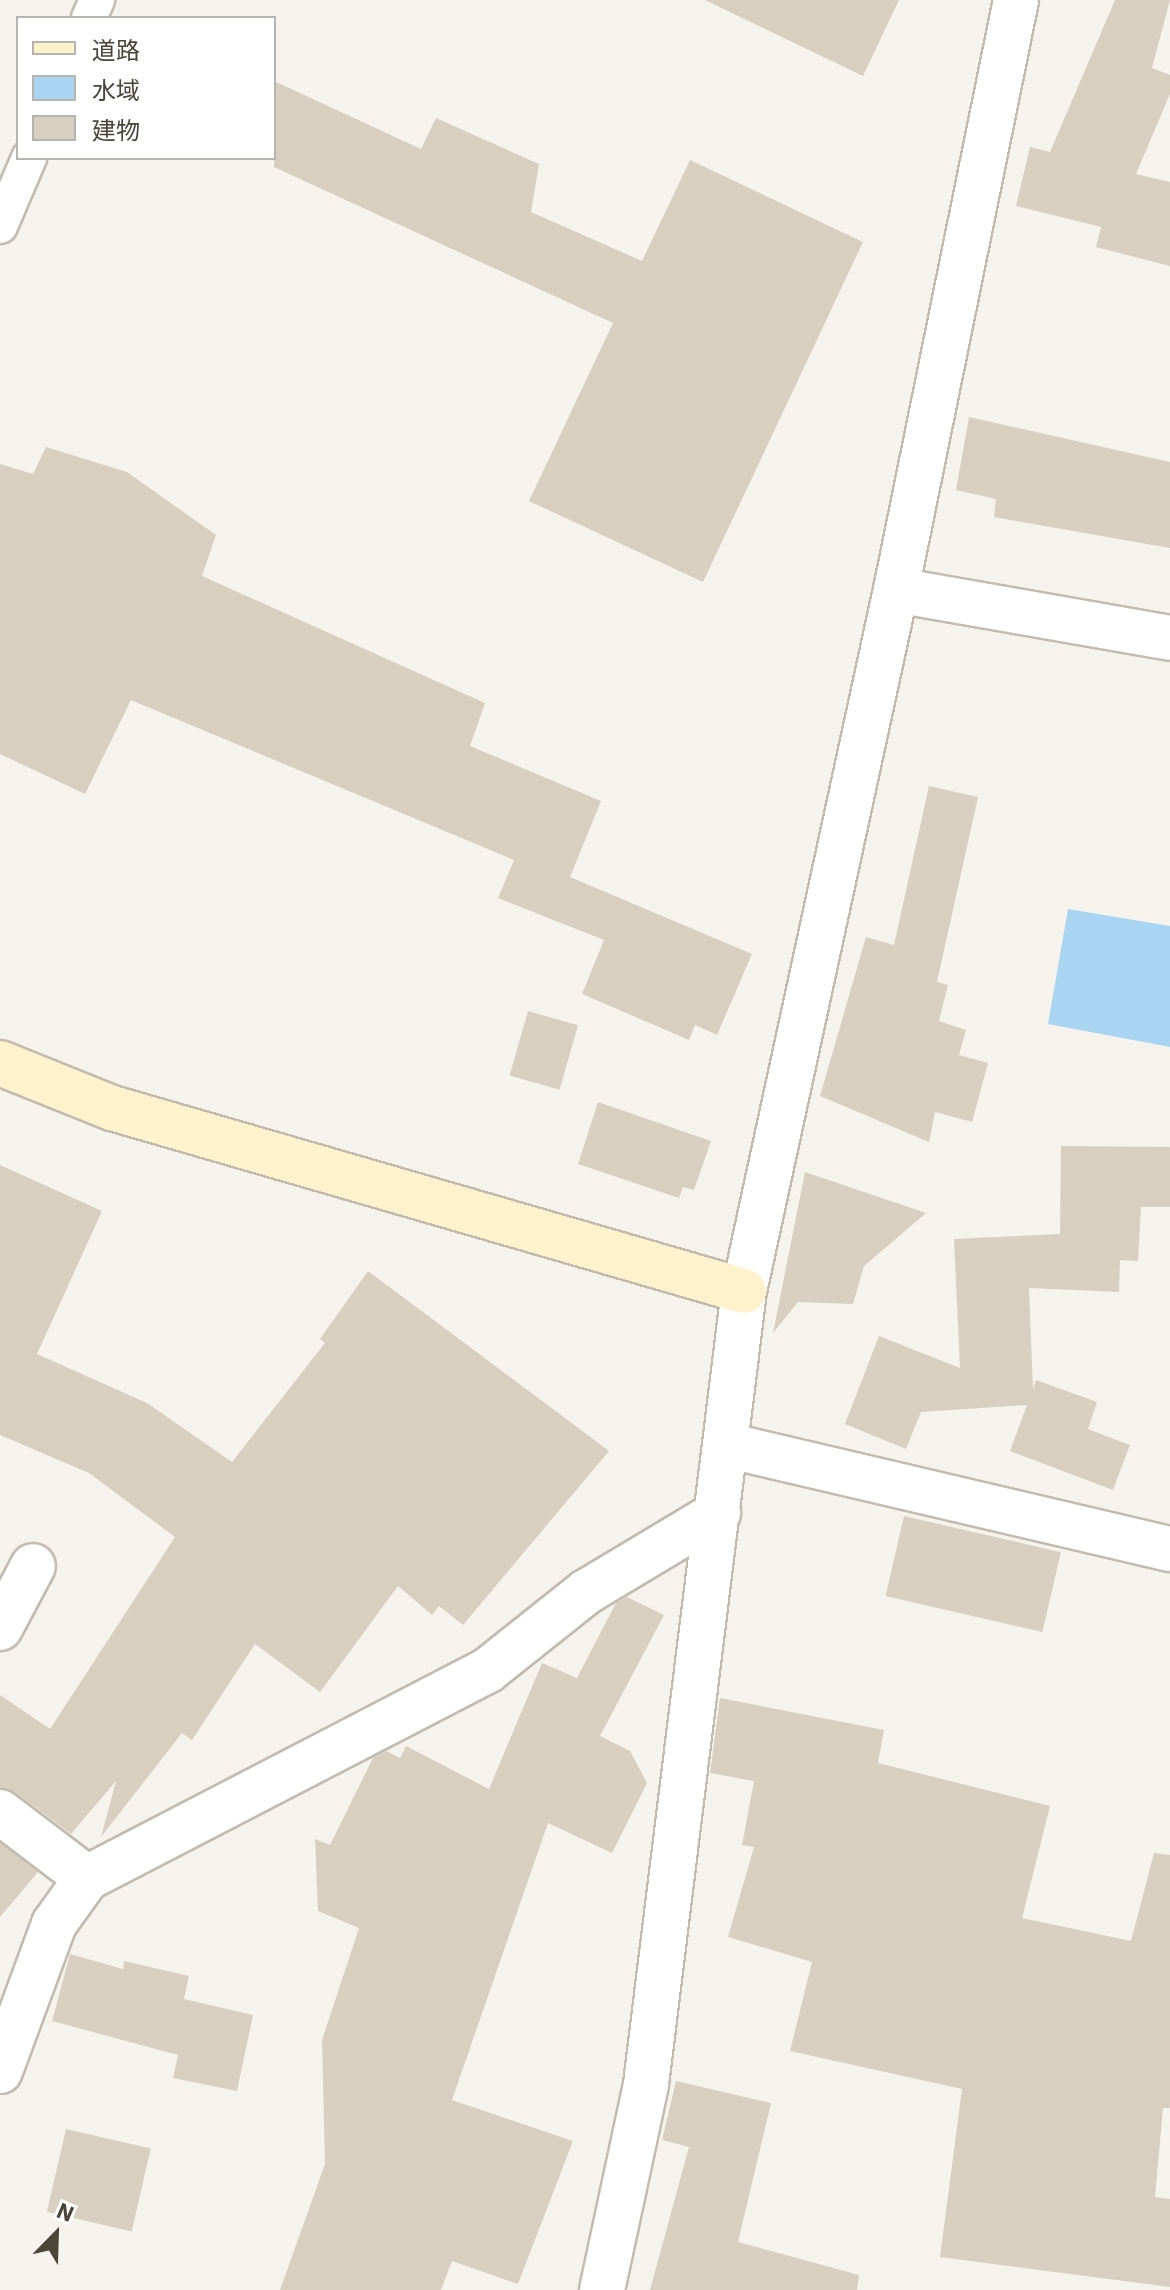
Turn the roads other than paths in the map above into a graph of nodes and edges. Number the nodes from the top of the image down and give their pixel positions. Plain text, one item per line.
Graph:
1 (1016, 0) edge
2 (28, 160) edge
3 (0, 226) edge
4 (896, 590) junction
5 (1170, 638) edge
6 (0, 1063) edge
7 (744, 1291) junction
8 (726, 1445) junction
9 (718, 1513) junction
10 (1170, 1549) edge
11 (33, 1566) dead end
12 (0, 1628) edge
13 (0, 1812) edge
14 (87, 1878) junction
15 (0, 2071) edge
16 (602, 2290) edge

1 - 4 street
2 - 3 lane
4 - 5 street
4 - 7 street
6 - 7 street
7 - 8 street
8 - 9 street
8 - 10 street
9 - 14 street
9 - 16 street
11 - 12 street
13 - 14 street
14 - 15 street

